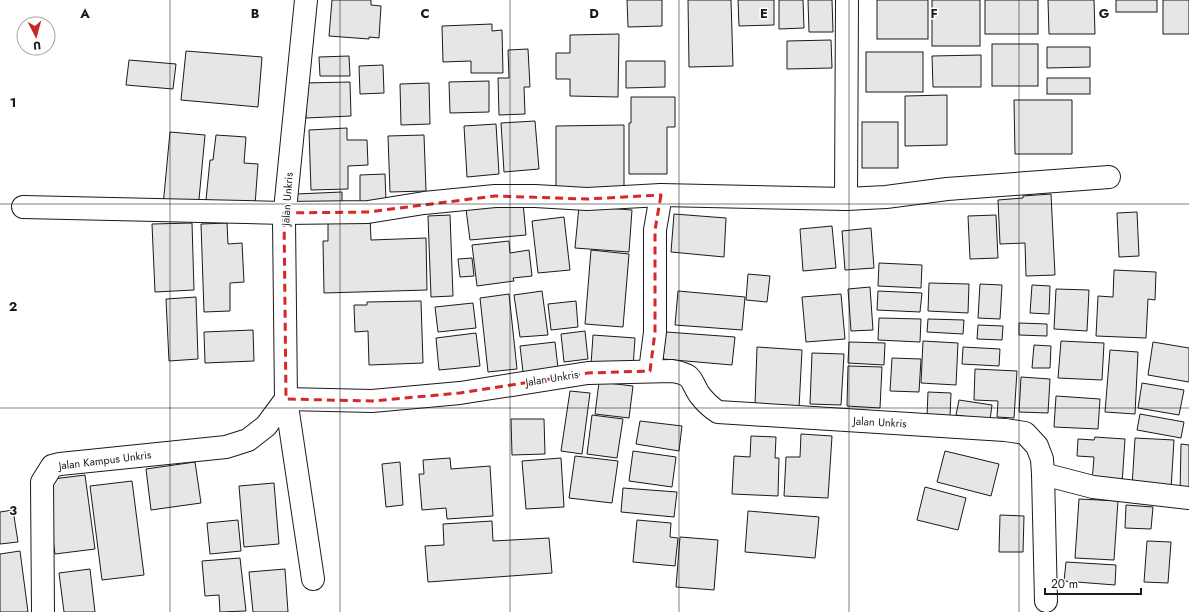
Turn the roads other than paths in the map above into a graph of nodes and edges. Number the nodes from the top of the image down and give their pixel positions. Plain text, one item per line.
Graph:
1 (306, 0) edge
2 (847, 0) edge
3 (1109, 177) dead end
4 (661, 195) junction
5 (846, 199) junction
6 (23, 207) dead end
7 (284, 214) junction
8 (650, 371) junction
9 (286, 399) junction
10 (1044, 474) junction
11 (1189, 498) edge
12 (313, 578) dead end
13 (1046, 601) dead end
14 (43, 612) edge

1 - 7 street, Jalan Unkris
2 - 5 street
3 - 5 street
4 - 5 street
4 - 7 street
4 - 8 street
6 - 7 street
7 - 9 street, Jalan Unkris
8 - 9 street, Jalan Unkris
8 - 10 street, Jalan Unkris
9 - 12 street
9 - 14 street, Jalan Kampus Unkris
10 - 11 street
10 - 13 street, Jalan Unkris

